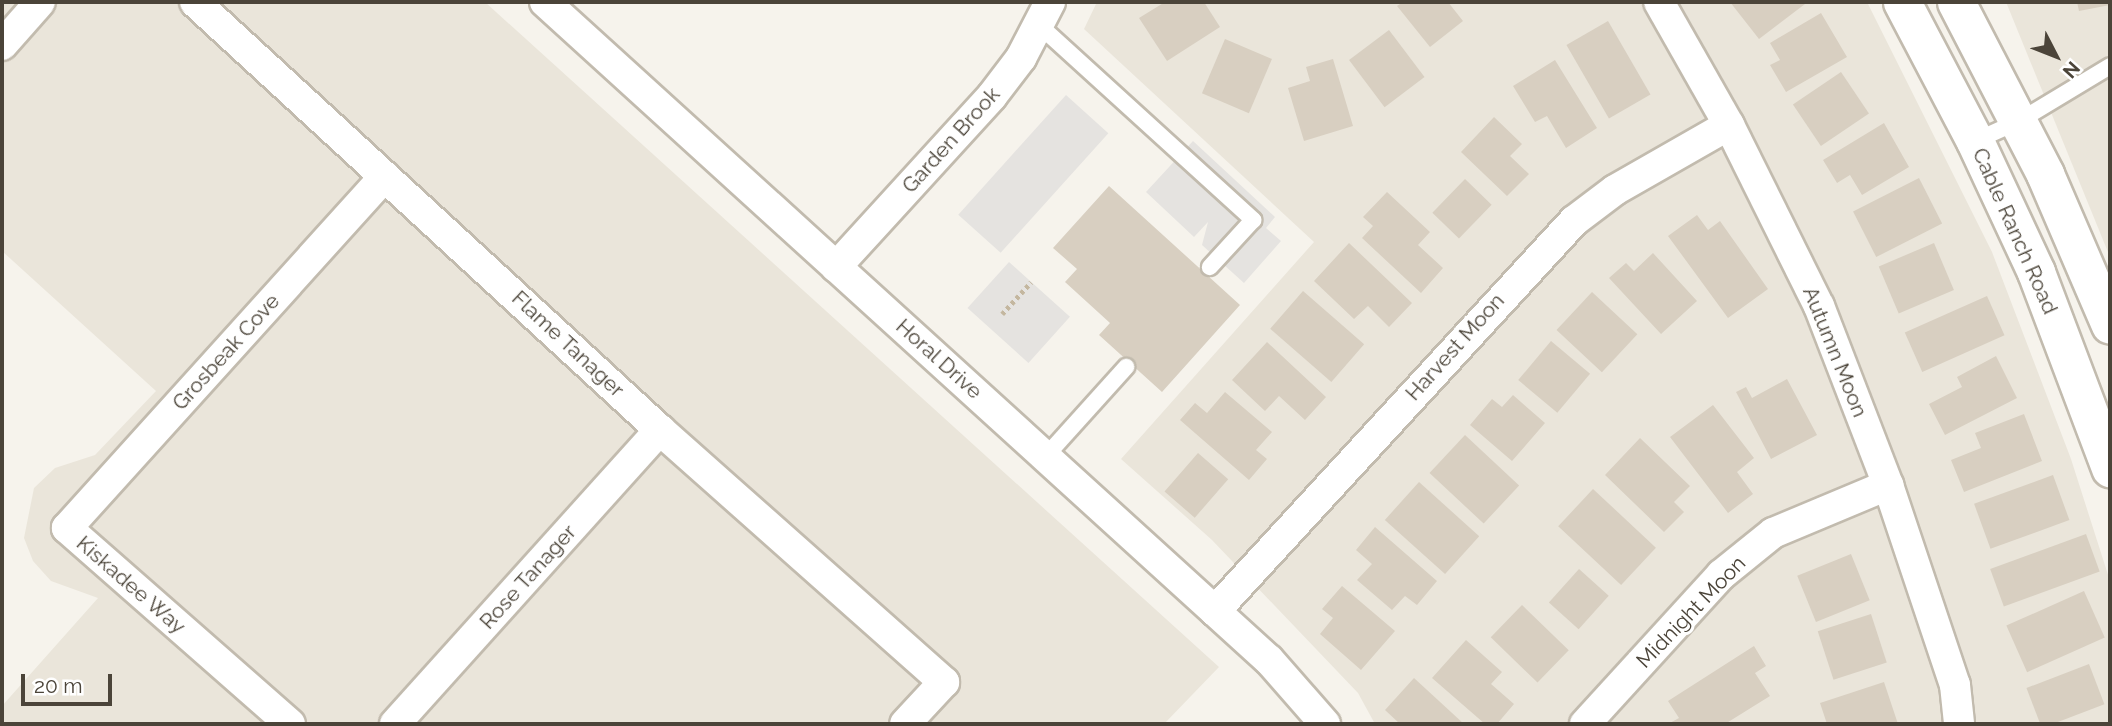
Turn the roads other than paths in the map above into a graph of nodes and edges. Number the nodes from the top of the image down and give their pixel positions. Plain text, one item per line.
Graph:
1 (40, 2) edge
2 (195, 2) edge
3 (545, 2) edge
4 (1659, 2) edge
5 (1902, 2) edge
6 (1956, 2) edge
7 (1045, 13) edge
8 (2, 45) edge
9 (2110, 66) edge
10 (2019, 121) junction
11 (1729, 125) junction
12 (1975, 141) junction
13 (385, 176) junction
14 (836, 267) junction
15 (1210, 267) dead end
16 (2110, 325) edge
17 (1126, 368) dead end
18 (660, 430) junction
19 (1046, 456) junction
20 (2110, 468) edge
21 (1888, 485) junction
22 (67, 528) joint
23 (1215, 611) junction
24 (290, 724) edge
25 (395, 724) edge
26 (905, 724) edge
27 (1325, 724) edge
28 (1585, 724) edge
29 (1959, 724) edge

1 - 8 street
2 - 13 street, Flame Tanager
3 - 14 street, Horal Drive
4 - 11 street, Autumn Moon
5 - 12 street, Cable Ranch Road
6 - 10 street
7 - 14 street, Garden Brook
7 - 15 lane
9 - 10 lane
10 - 12 lane
10 - 16 street
11 - 21 street, Autumn Moon
11 - 23 street, Harvest Moon
12 - 20 street, Cable Ranch Road
13 - 18 street, Flame Tanager
13 - 22 street, Grosbeak Cove
14 - 19 street, Horal Drive
17 - 19 lane
18 - 25 street, Rose Tanager
18 - 26 street, Flame Tanager
19 - 23 street, Horal Drive
21 - 28 street, Midnight Moon
21 - 29 street, Autumn Moon
22 - 24 street, Kiskadee Way
23 - 27 street, Horal Drive

